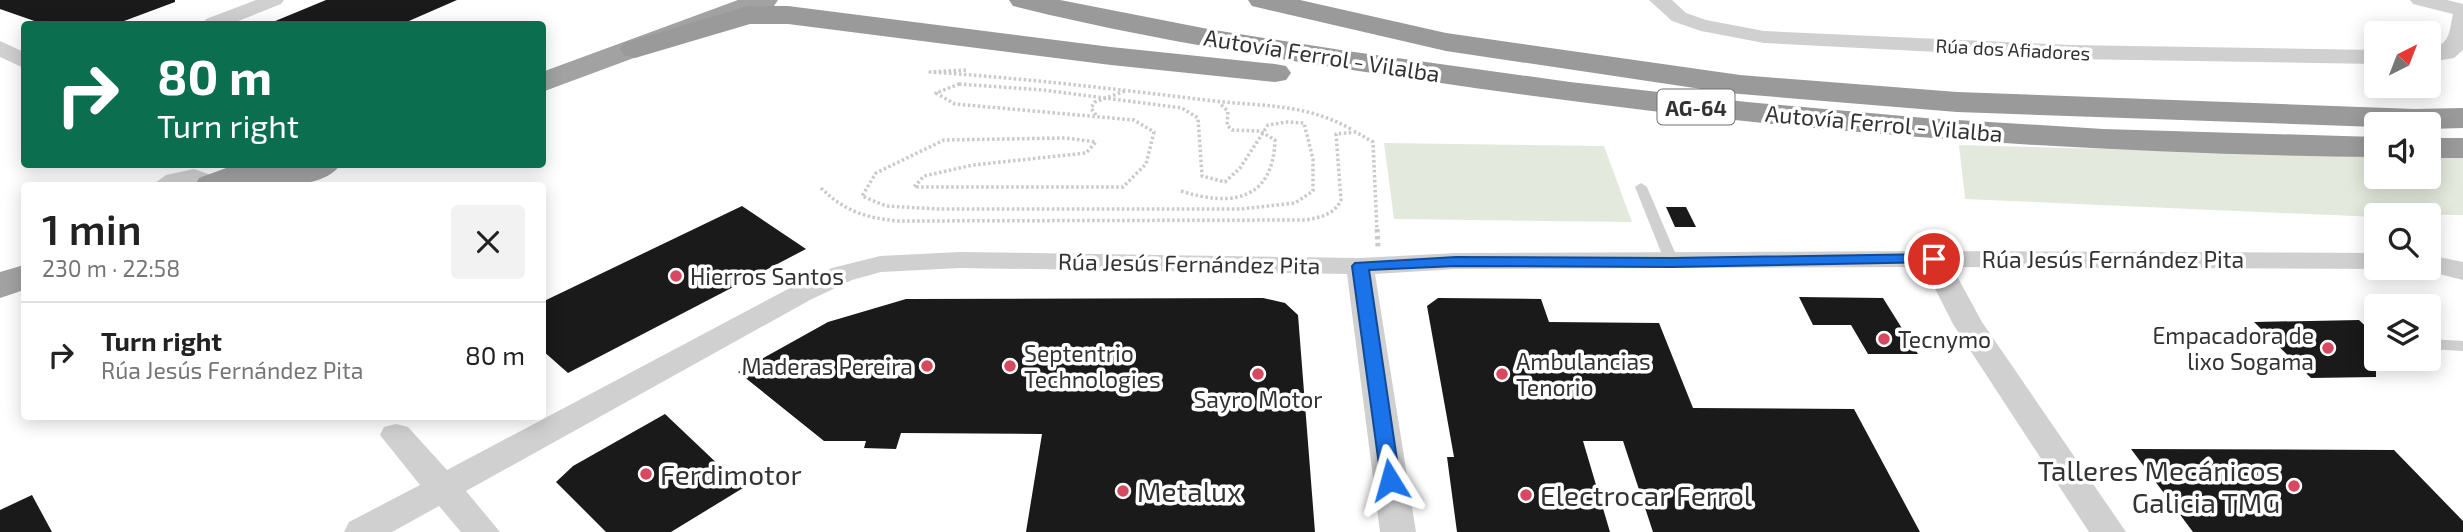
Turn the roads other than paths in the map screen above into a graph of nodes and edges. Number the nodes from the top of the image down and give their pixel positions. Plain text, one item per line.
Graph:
1 (274, 0) edge
2 (696, 0) edge
3 (717, 0) edge
4 (764, 0) edge
5 (789, 0) edge
6 (1023, 0) edge
7 (1118, 0) edge
8 (1262, 0) edge
9 (1659, 0) edge
10 (2420, 0) edge
11 (2463, 12) edge
12 (826, 18) junction
13 (222, 21) edge
14 (625, 43) junction
15 (0, 48) edge
16 (2441, 54) edge
17 (2364, 57) edge
18 (21, 59) edge
19 (546, 63) edge
20 (546, 81) edge
21 (1736, 84) junction
22 (2463, 118) edge
23 (1903, 127) junction
24 (2364, 147) edge
25 (2441, 148) edge
26 (2463, 148) edge
27 (259, 168) edge
28 (314, 168) edge
29 (163, 177) edge
30 (206, 182) edge
31 (222, 182) edge
32 (277, 182) edge
33 (1640, 187) dead end
34 (21, 256) edge
35 (1934, 259) junction
36 (2364, 261) edge
37 (1672, 262) junction
38 (0, 264) edge
39 (2441, 264) edge
40 (1369, 266) junction
41 (2463, 271) edge
42 (21, 278) edge
43 (0, 286) edge
44 (2441, 345) edge
45 (2463, 346) edge
46 (397, 435) dead end
47 (442, 490) junction
48 (362, 532) edge
49 (482, 532) edge
50 (1398, 532) edge
51 (2108, 532) edge

1 - 13 street
2 - 14 highway
3 - 14 highway
4 - 14 highway
5 - 12 highway
6 - 23 highway, Autovía Ferrol - Vilalba / AG-64
7 - 21 highway, Autovía Ferrol - Vilalba / AG-64
8 - 21 highway
9 - 17 street, Rúa dos Afiadores
10 - 11 street
11 - 16 street
12 - 14 highway
12 - 23 highway
14 - 19 highway
14 - 20 highway
15 - 18 street
21 - 22 highway, Autovía Ferrol - Vilalba / AG-64
23 - 24 highway, Autovía Ferrol - Vilalba / AG-64
25 - 26 highway
27 - 31 highway
28 - 32 highway
29 - 30 street
33 - 37 lane
34 - 38 highway
35 - 36 street, Rúa Jesús Fernández Pita
35 - 37 street, Rúa Jesús Fernández Pita
35 - 51 street
37 - 40 street, Rúa Jesús Fernández Pita
39 - 41 street
40 - 47 street, Rúa Jesús Fernández Pita
40 - 50 street
42 - 43 highway
44 - 45 lane
46 - 47 street
47 - 48 street, Rúa Jesús Fernández Pita
47 - 49 street

